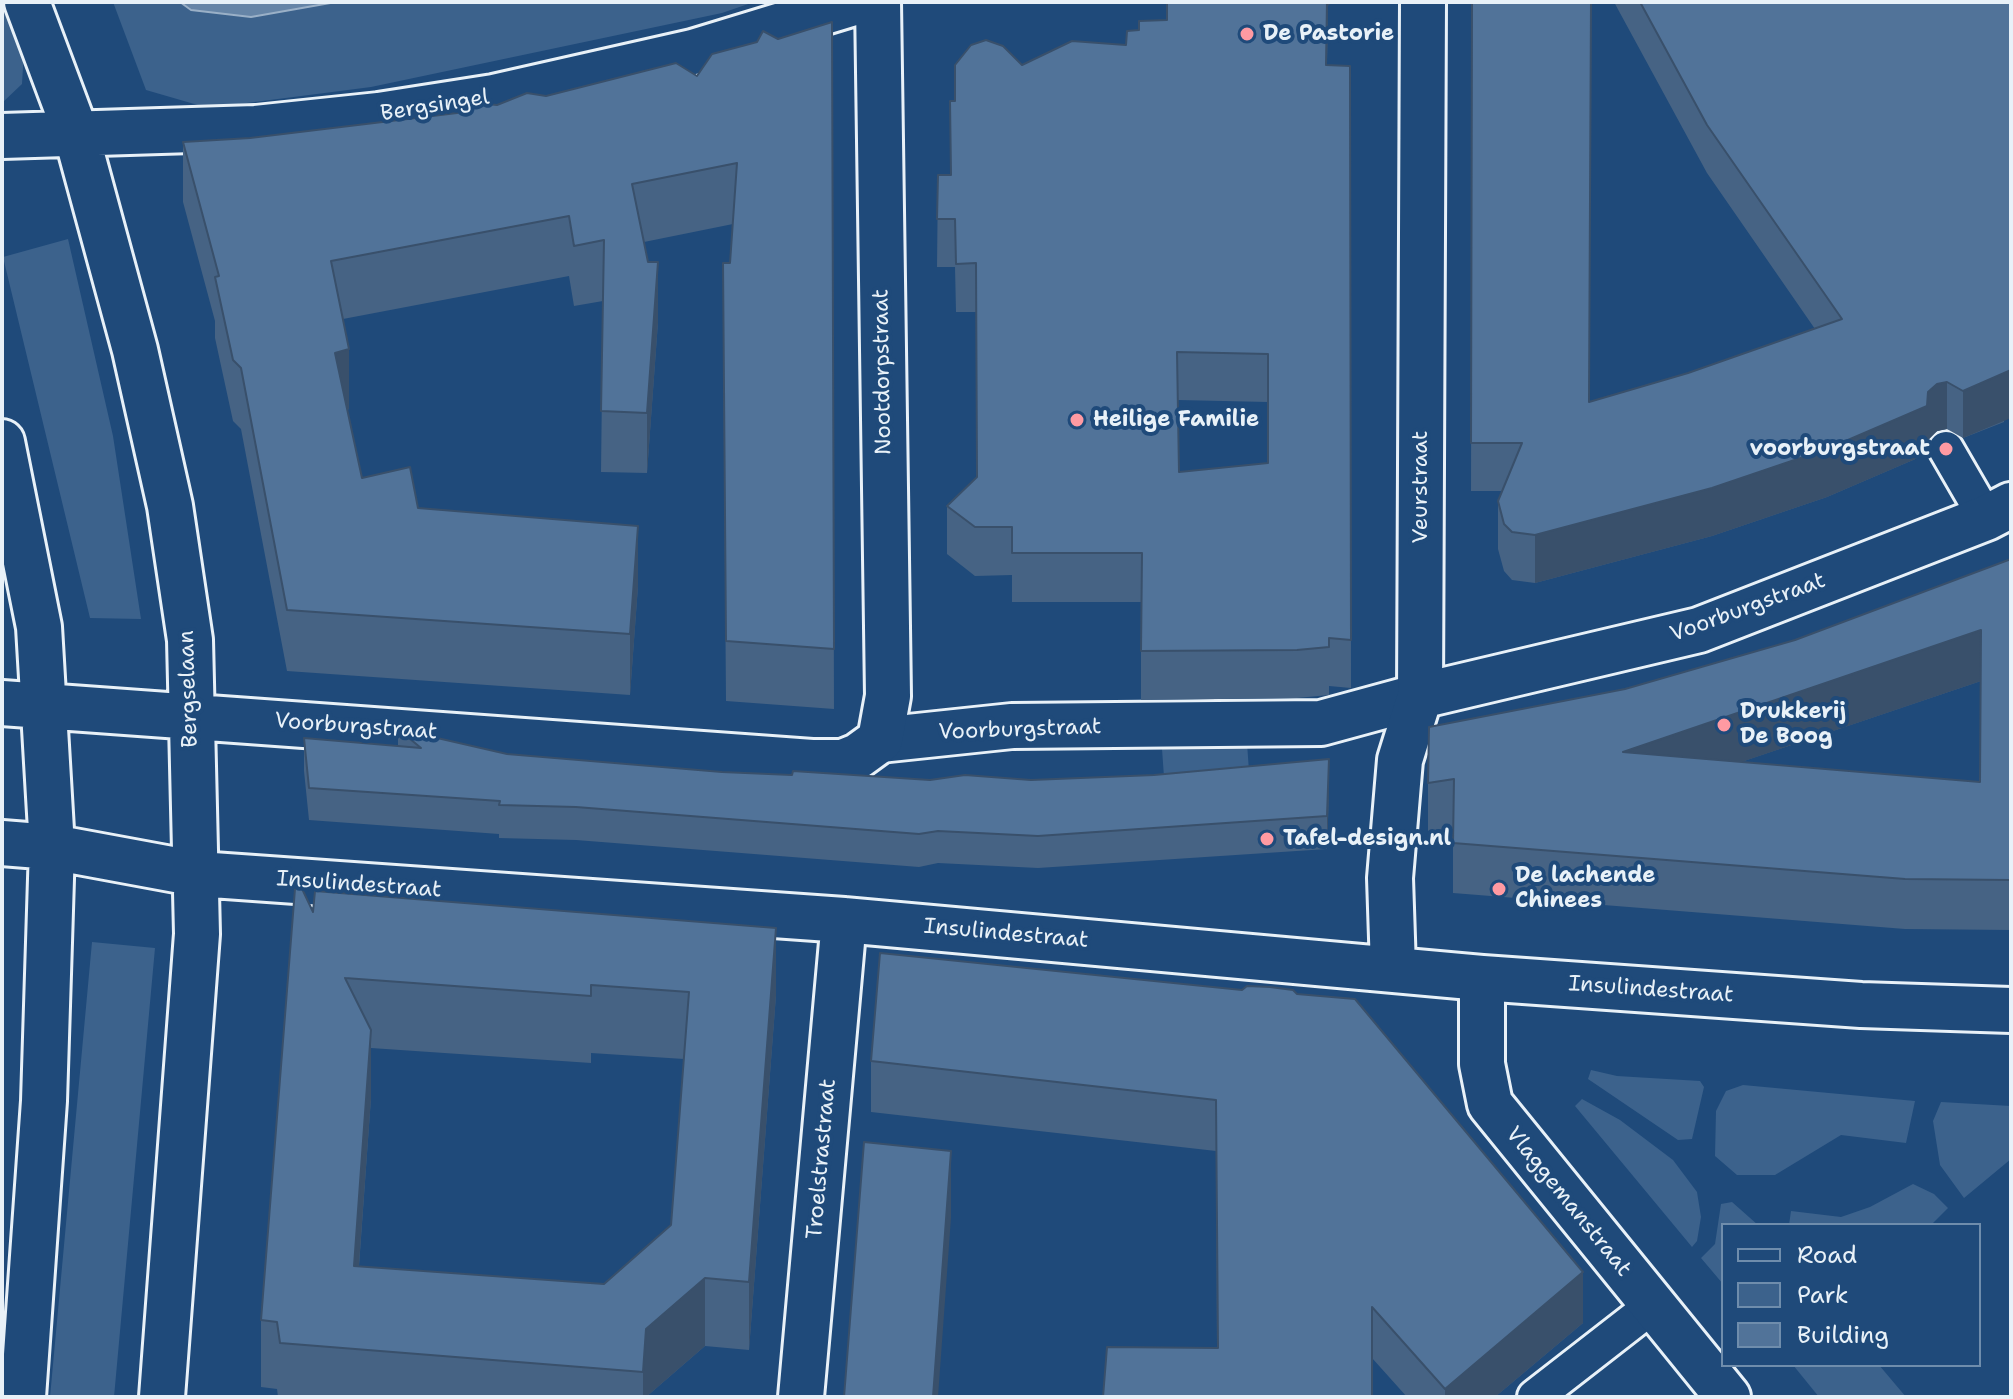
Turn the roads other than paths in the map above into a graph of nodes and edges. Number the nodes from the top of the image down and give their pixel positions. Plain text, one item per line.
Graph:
1 (27, 2) edge
2 (857, 2) edge
3 (878, 2) edge
4 (1423, 2) edge
5 (76, 133) junction
6 (2, 136) edge
7 (2, 442) edge
8 (1946, 449) dead end
9 (1999, 512) edge
10 (1420, 696) junction
11 (22, 705) edge
12 (189, 714) junction
13 (880, 740) junction
14 (2, 843) edge
15 (52, 847) junction
16 (198, 874) junction
17 (844, 920) junction
18 (1393, 968) junction
19 (1482, 978) junction
20 (2011, 1010) edge
21 (1652, 1306) junction
22 (23, 1397) edge
23 (162, 1397) edge
24 (801, 1397) edge
25 (1535, 1397) edge
26 (1728, 1397) edge

1 - 5 street, Bergselaan
2 - 5 street, Bergsingel
3 - 13 street, Nootdorpstraat
4 - 10 street, Veurstraat
5 - 6 street, Bergsingel
5 - 12 street, Bergselaan
7 - 11 street
8 - 9 lane
9 - 10 street, Voorburgstraat
10 - 13 street, Voorburgstraat
10 - 18 street, Veurstraat
11 - 12 street, Voorburgstraat
11 - 15 street
12 - 13 street, Voorburgstraat
12 - 16 street, Bergselaan
14 - 15 street, Insulindestraat
15 - 16 street, Insulindestraat
15 - 22 street
16 - 17 street, Insulindestraat
16 - 23 street, Bergselaan
17 - 18 street, Insulindestraat
17 - 24 street, Troelstrastraat
18 - 19 street, Insulindestraat
19 - 20 street, Insulindestraat
19 - 21 street, Vlaggemanstraat
21 - 25 lane
21 - 26 street, Vlaggemanstraat

